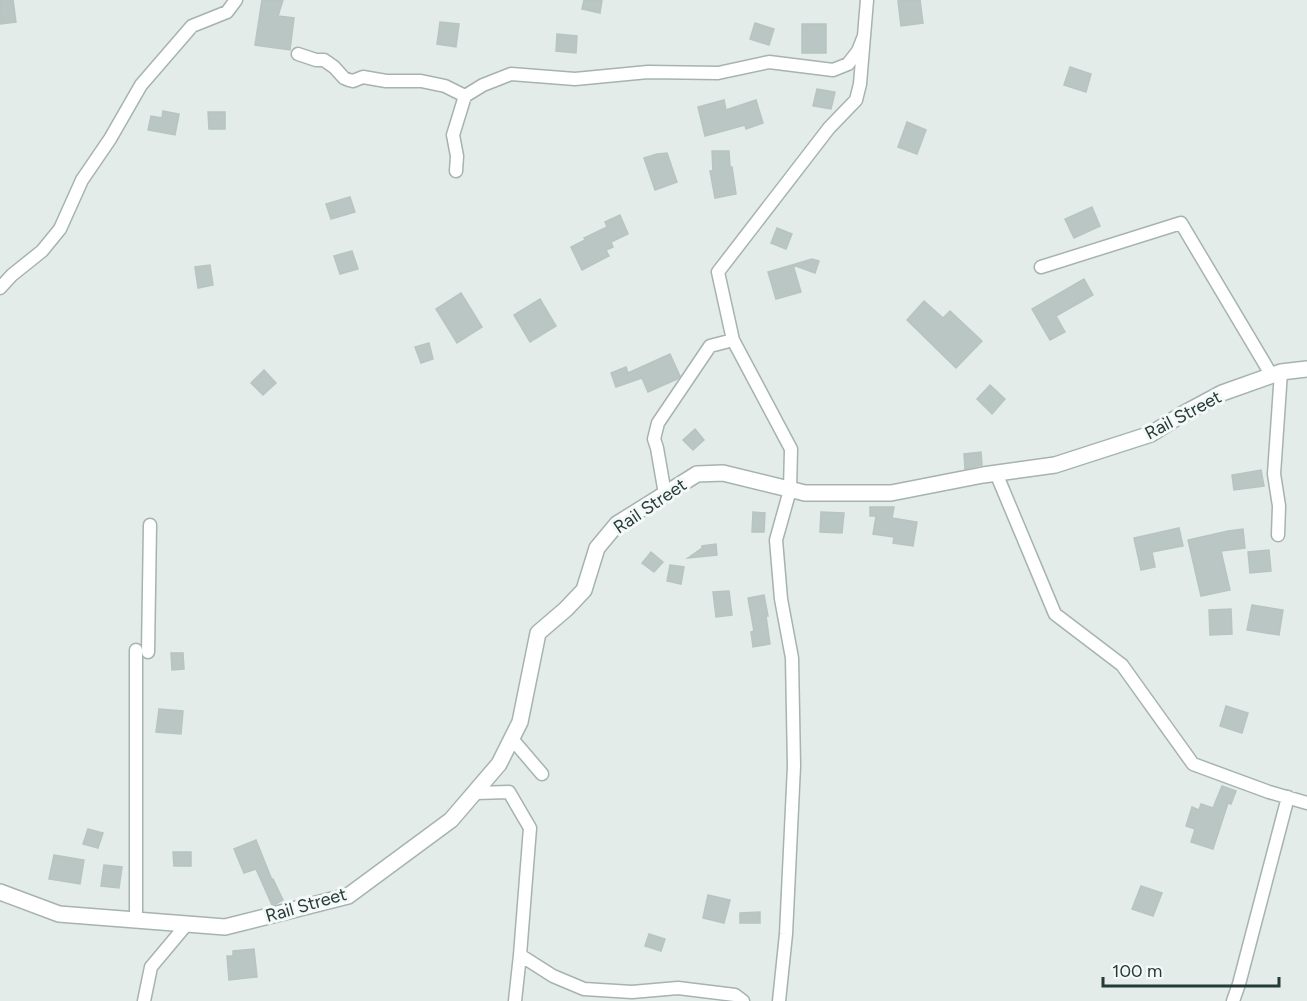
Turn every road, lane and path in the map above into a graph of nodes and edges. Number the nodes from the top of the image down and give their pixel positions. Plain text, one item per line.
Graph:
1 (236, 0) edge
2 (867, 0) edge
3 (864, 36) junction
4 (298, 54) dead end
5 (465, 96) junction
6 (456, 171) dead end
7 (1041, 267) dead end
8 (0, 288) edge
9 (733, 340) junction
10 (1307, 369) edge
11 (1276, 374) junction
12 (996, 473) junction
13 (790, 490) junction
14 (665, 494) junction
15 (150, 525) dead end
16 (1278, 535) dead end
17 (512, 739) junction
18 (542, 774) dead end
19 (475, 793) junction
20 (1288, 797) junction
21 (1307, 803) edge
22 (0, 892) edge
23 (136, 920) junction
24 (187, 924) junction
25 (520, 955) junction
26 (144, 1001) edge
27 (515, 1001) edge
28 (743, 1001) edge
29 (779, 1001) edge
30 (1233, 1001) edge

1 - 8 street
2 - 3 street
3 - 5 street
3 - 9 street
4 - 5 street
5 - 6 street
7 - 11 street
9 - 13 street
9 - 14 street
10 - 11 street, Rail Street
11 - 12 street, Rail Street
11 - 16 street
12 - 13 street, Rail Street
12 - 20 street
13 - 14 street, Rail Street
13 - 29 street
14 - 17 street, Rail Street
15 - 23 street
17 - 18 street
17 - 19 street, Rail Street
19 - 24 street, Rail Street
19 - 25 street
20 - 21 street
20 - 30 street
22 - 23 street, Rail Street
23 - 24 street, Rail Street
24 - 26 street
25 - 27 street
25 - 28 street

